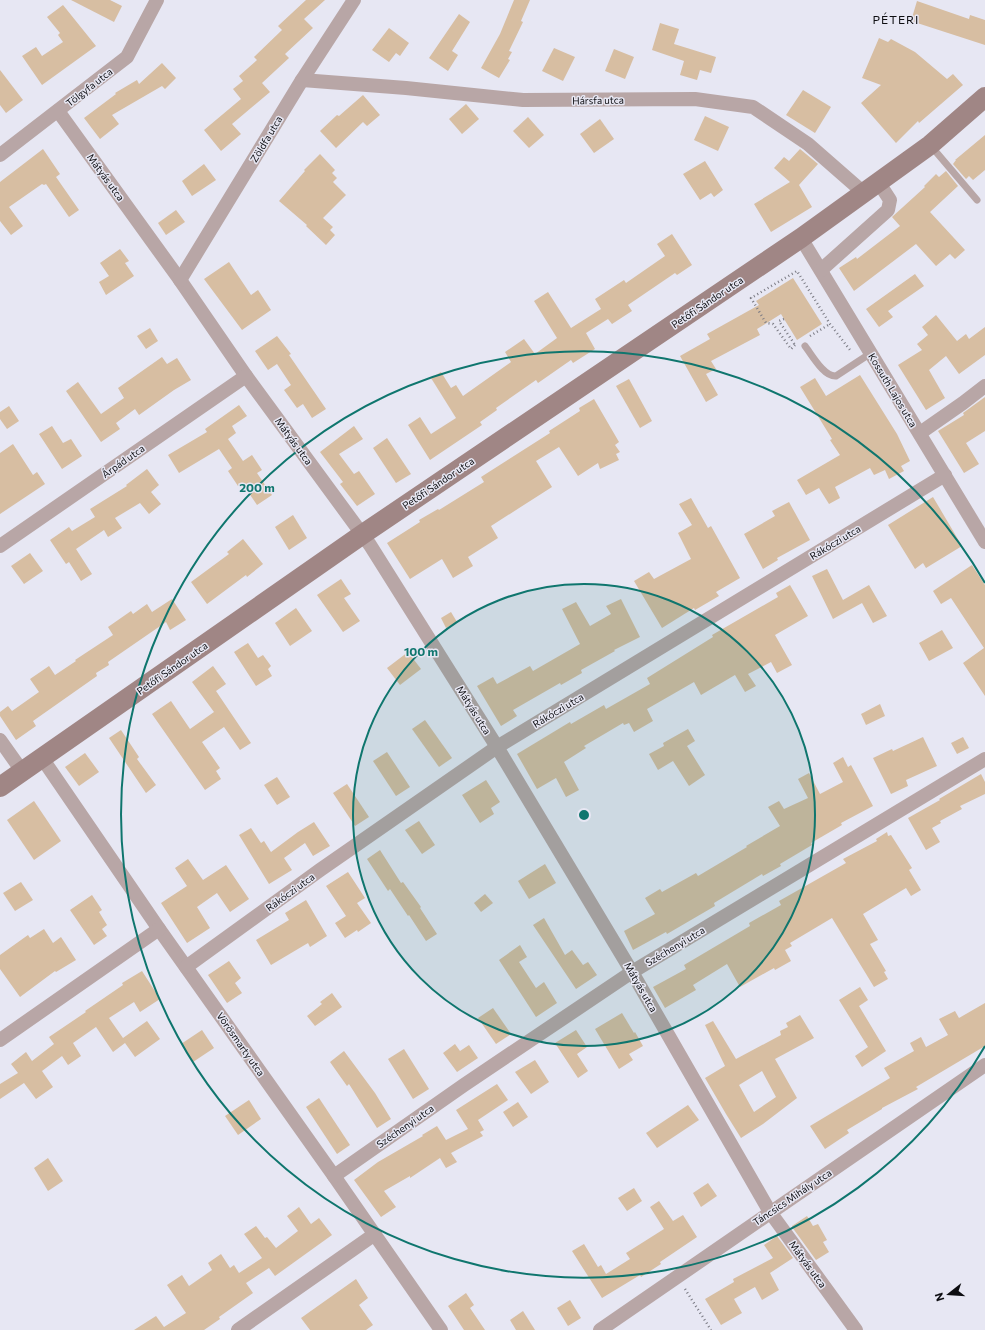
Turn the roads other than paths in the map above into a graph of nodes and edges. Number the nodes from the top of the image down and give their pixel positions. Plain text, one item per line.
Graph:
1 (157, 0) edge
2 (354, 0) edge
3 (302, 80) junction
4 (985, 97) edge
5 (58, 111) junction
6 (930, 145) junction
7 (0, 155) edge
8 (872, 188) junction
9 (977, 200) dead end
10 (801, 238) junction
11 (821, 270) junction
12 (180, 280) junction
13 (805, 346) dead end
14 (871, 354) junction
15 (246, 376) junction
16 (985, 386) edge
17 (920, 433) junction
18 (945, 476) junction
19 (363, 534) junction
20 (985, 542) edge
21 (0, 546) edge
22 (0, 740) edge
23 (497, 747) junction
24 (42, 758) junction
25 (985, 758) edge
26 (22, 771) junction
27 (0, 787) edge
28 (159, 929) junction
29 (186, 967) junction
30 (632, 972) junction
31 (0, 1040) edge
32 (985, 1065) edge
33 (334, 1176) junction
34 (770, 1212) junction
35 (375, 1234) junction
36 (238, 1330) edge
37 (441, 1330) edge
38 (600, 1330) edge
39 (856, 1330) edge

1 - 5 street, Tölgyfa utca
2 - 3 street, Zöldfa utca
3 - 8 street, Hársfa utca
3 - 12 street, Zöldfa utca
4 - 6 main road, Petőfi Sándor utca
5 - 7 street, Tölgyfa utca
5 - 12 street, Mátyás utca
6 - 8 main road, Petőfi Sándor utca
6 - 9 lane
8 - 10 main road, Petőfi Sándor utca
8 - 11 street
10 - 11 street, Kossuth Lajos utca
10 - 19 main road, Petőfi Sándor utca
11 - 14 street, Kossuth Lajos utca
12 - 15 street, Mátyás utca
13 - 14 lane
14 - 17 street, Kossuth Lajos utca
15 - 19 street, Mátyás utca
15 - 21 street, Árpád utca
16 - 17 street
17 - 18 street, Kossuth Lajos utca
18 - 20 street, Kossuth Lajos utca
18 - 23 street, Rákóczi utca
19 - 23 street, Mátyás utca
19 - 24 main road, Petőfi Sándor utca
22 - 26 street
23 - 29 street, Rákóczi utca
23 - 30 street, Mátyás utca
24 - 26 main road, Petőfi Sándor utca
24 - 28 street, Vörösmarty utca
25 - 30 street, Széchenyi utca
26 - 27 main road, Petőfi Sándor utca
28 - 29 street, Vörösmarty utca
28 - 31 street
29 - 33 street, Vörösmarty utca
30 - 33 street, Széchenyi utca
30 - 34 street, Mátyás utca
32 - 34 street, Táncsics Mihály utca
33 - 35 street, Vörösmarty utca
34 - 38 street, Táncsics Mihály utca
34 - 39 street, Mátyás utca
35 - 36 street
35 - 37 street, Vörösmarty utca

